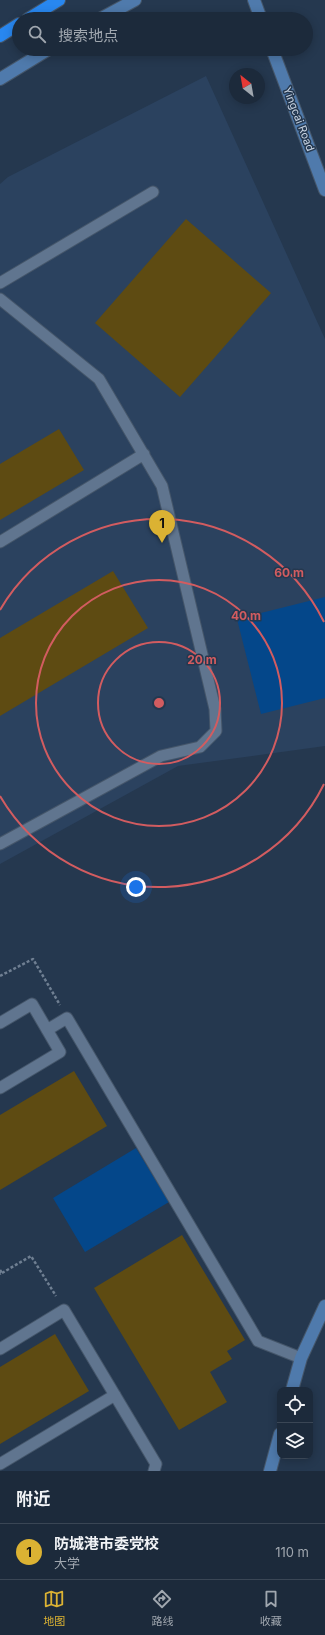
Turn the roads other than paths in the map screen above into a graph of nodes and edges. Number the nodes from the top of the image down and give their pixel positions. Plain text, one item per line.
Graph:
1 (59, 0) edge
2 (135, 0) edge
3 (254, 0) edge
4 (39, 12) edge
5 (113, 12) edge
6 (258, 12) edge
7 (12, 28) edge
8 (0, 36) edge
9 (38, 56) edge
10 (275, 56) edge
11 (0, 79) edge
12 (325, 190) edge
13 (153, 192) dead end
14 (0, 283) edge
15 (0, 299) edge
16 (144, 454) junction
17 (0, 542) edge
18 (0, 844) edge
19 (0, 1023) edge
20 (46, 1030) junction
21 (0, 1088) edge
22 (325, 1306) edge
23 (0, 1349) edge
24 (301, 1358) junction
25 (293, 1387) edge
26 (115, 1395) junction
27 (277, 1445) edge
28 (0, 1464) edge
29 (154, 1471) edge
30 (270, 1471) edge

1 - 4 highway
2 - 5 street
3 - 6 street
7 - 8 highway
9 - 11 street
10 - 12 street, Yingcai Road
13 - 14 lane
15 - 16 lane
16 - 17 lane
16 - 18 lane
19 - 20 lane
20 - 21 lane
20 - 24 lane
22 - 24 street
23 - 26 lane
24 - 25 street
26 - 28 lane
26 - 29 lane
27 - 30 street

